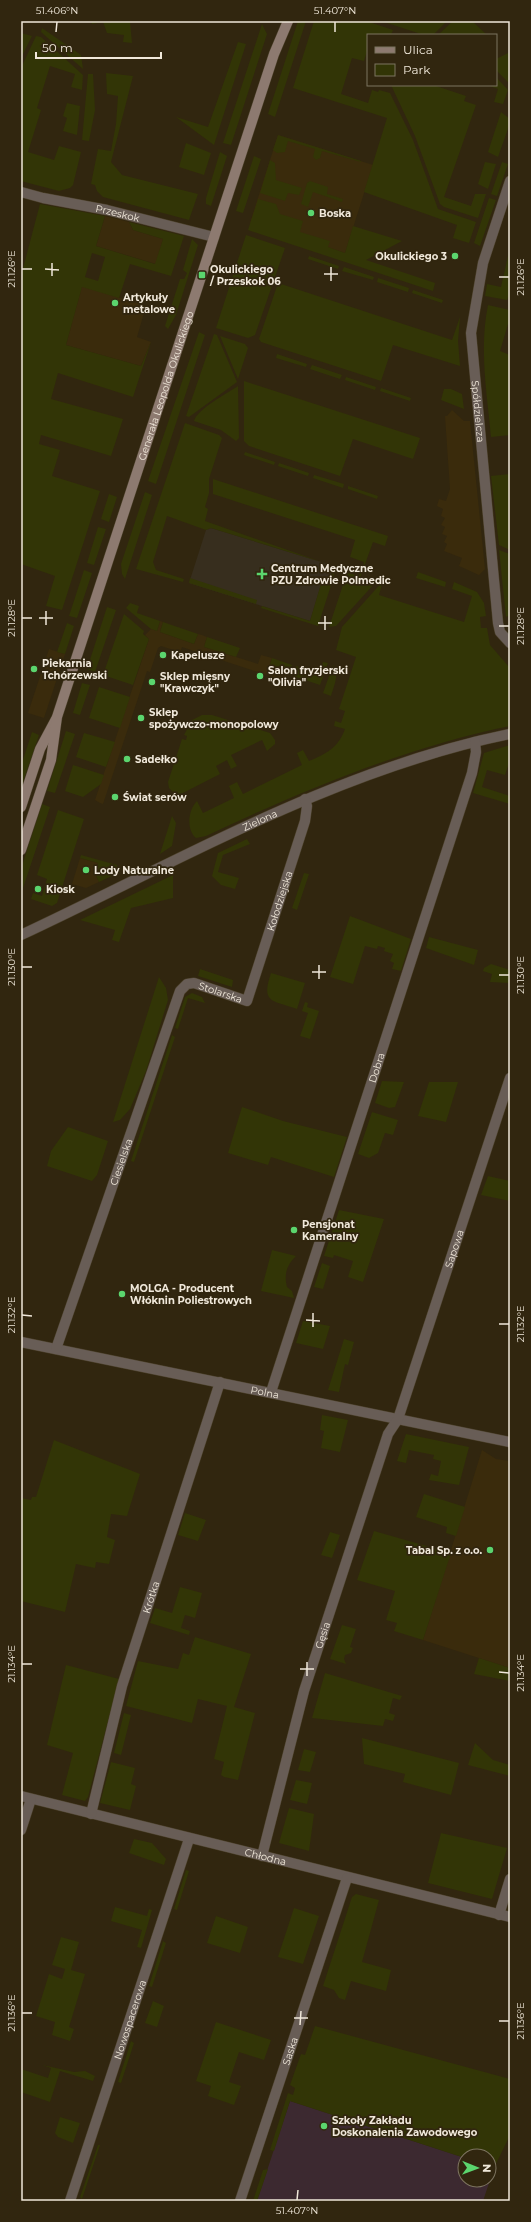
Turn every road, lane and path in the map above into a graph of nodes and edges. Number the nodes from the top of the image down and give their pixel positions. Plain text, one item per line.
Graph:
1 (280, 21) edge
2 (288, 21) edge
3 (274, 54) junction
4 (510, 180) edge
5 (21, 192) edge
6 (214, 237) junction
7 (510, 643) edge
8 (57, 717) junction
9 (510, 734) edge
10 (475, 742) junction
11 (304, 799) junction
12 (21, 807) edge
13 (21, 850) edge
14 (21, 935) edge
15 (194, 984) joint
16 (247, 1001) joint
17 (510, 1078) edge
18 (21, 1342) edge
19 (56, 1349) junction
20 (220, 1382) junction
21 (271, 1392) junction
22 (398, 1419) junction
23 (510, 1442) edge
24 (26, 1798) edge
25 (91, 1814) junction
26 (21, 1830) edge
27 (188, 1839) junction
28 (262, 1856) junction
29 (347, 1878) junction
30 (510, 1879) edge
31 (499, 1914) junction
32 (510, 1917) edge
33 (70, 2201) edge
34 (240, 2201) edge

1 - 3 main road, Generała Leopolda Okulickiego
2 - 3 main road, Generała Leopolda Okulickiego
3 - 6 main road, Generała Leopolda Okulickiego
4 - 7 street, Spółdzielcza
5 - 6 street, Przeskok
6 - 8 main road, Generała Leopolda Okulickiego
8 - 12 main road, Generała Leopolda Okulickiego
8 - 13 main road, Generała Leopolda Okulickiego
9 - 10 street, Zielona
10 - 11 street, Zielona
10 - 21 street, Dobra
11 - 14 street, Zielona
11 - 16 street, Kołodziejska
15 - 16 street, Stolarska
15 - 19 street, Ciesielska
17 - 22 street, Sapowa
18 - 19 street, Polna
19 - 20 street, Polna
20 - 21 street, Polna
20 - 25 street, Krótka
21 - 22 street, Polna
22 - 23 street, Polna
22 - 28 street, Gęsia
24 - 25 street, Chłodna
24 - 26 street
25 - 27 street, Chłodna
27 - 28 street, Chłodna
27 - 33 street, Nowospacerowa
28 - 29 street, Chłodna
29 - 31 street, Chłodna
29 - 34 street, Saska
30 - 31 street
31 - 32 street, Chłodna

